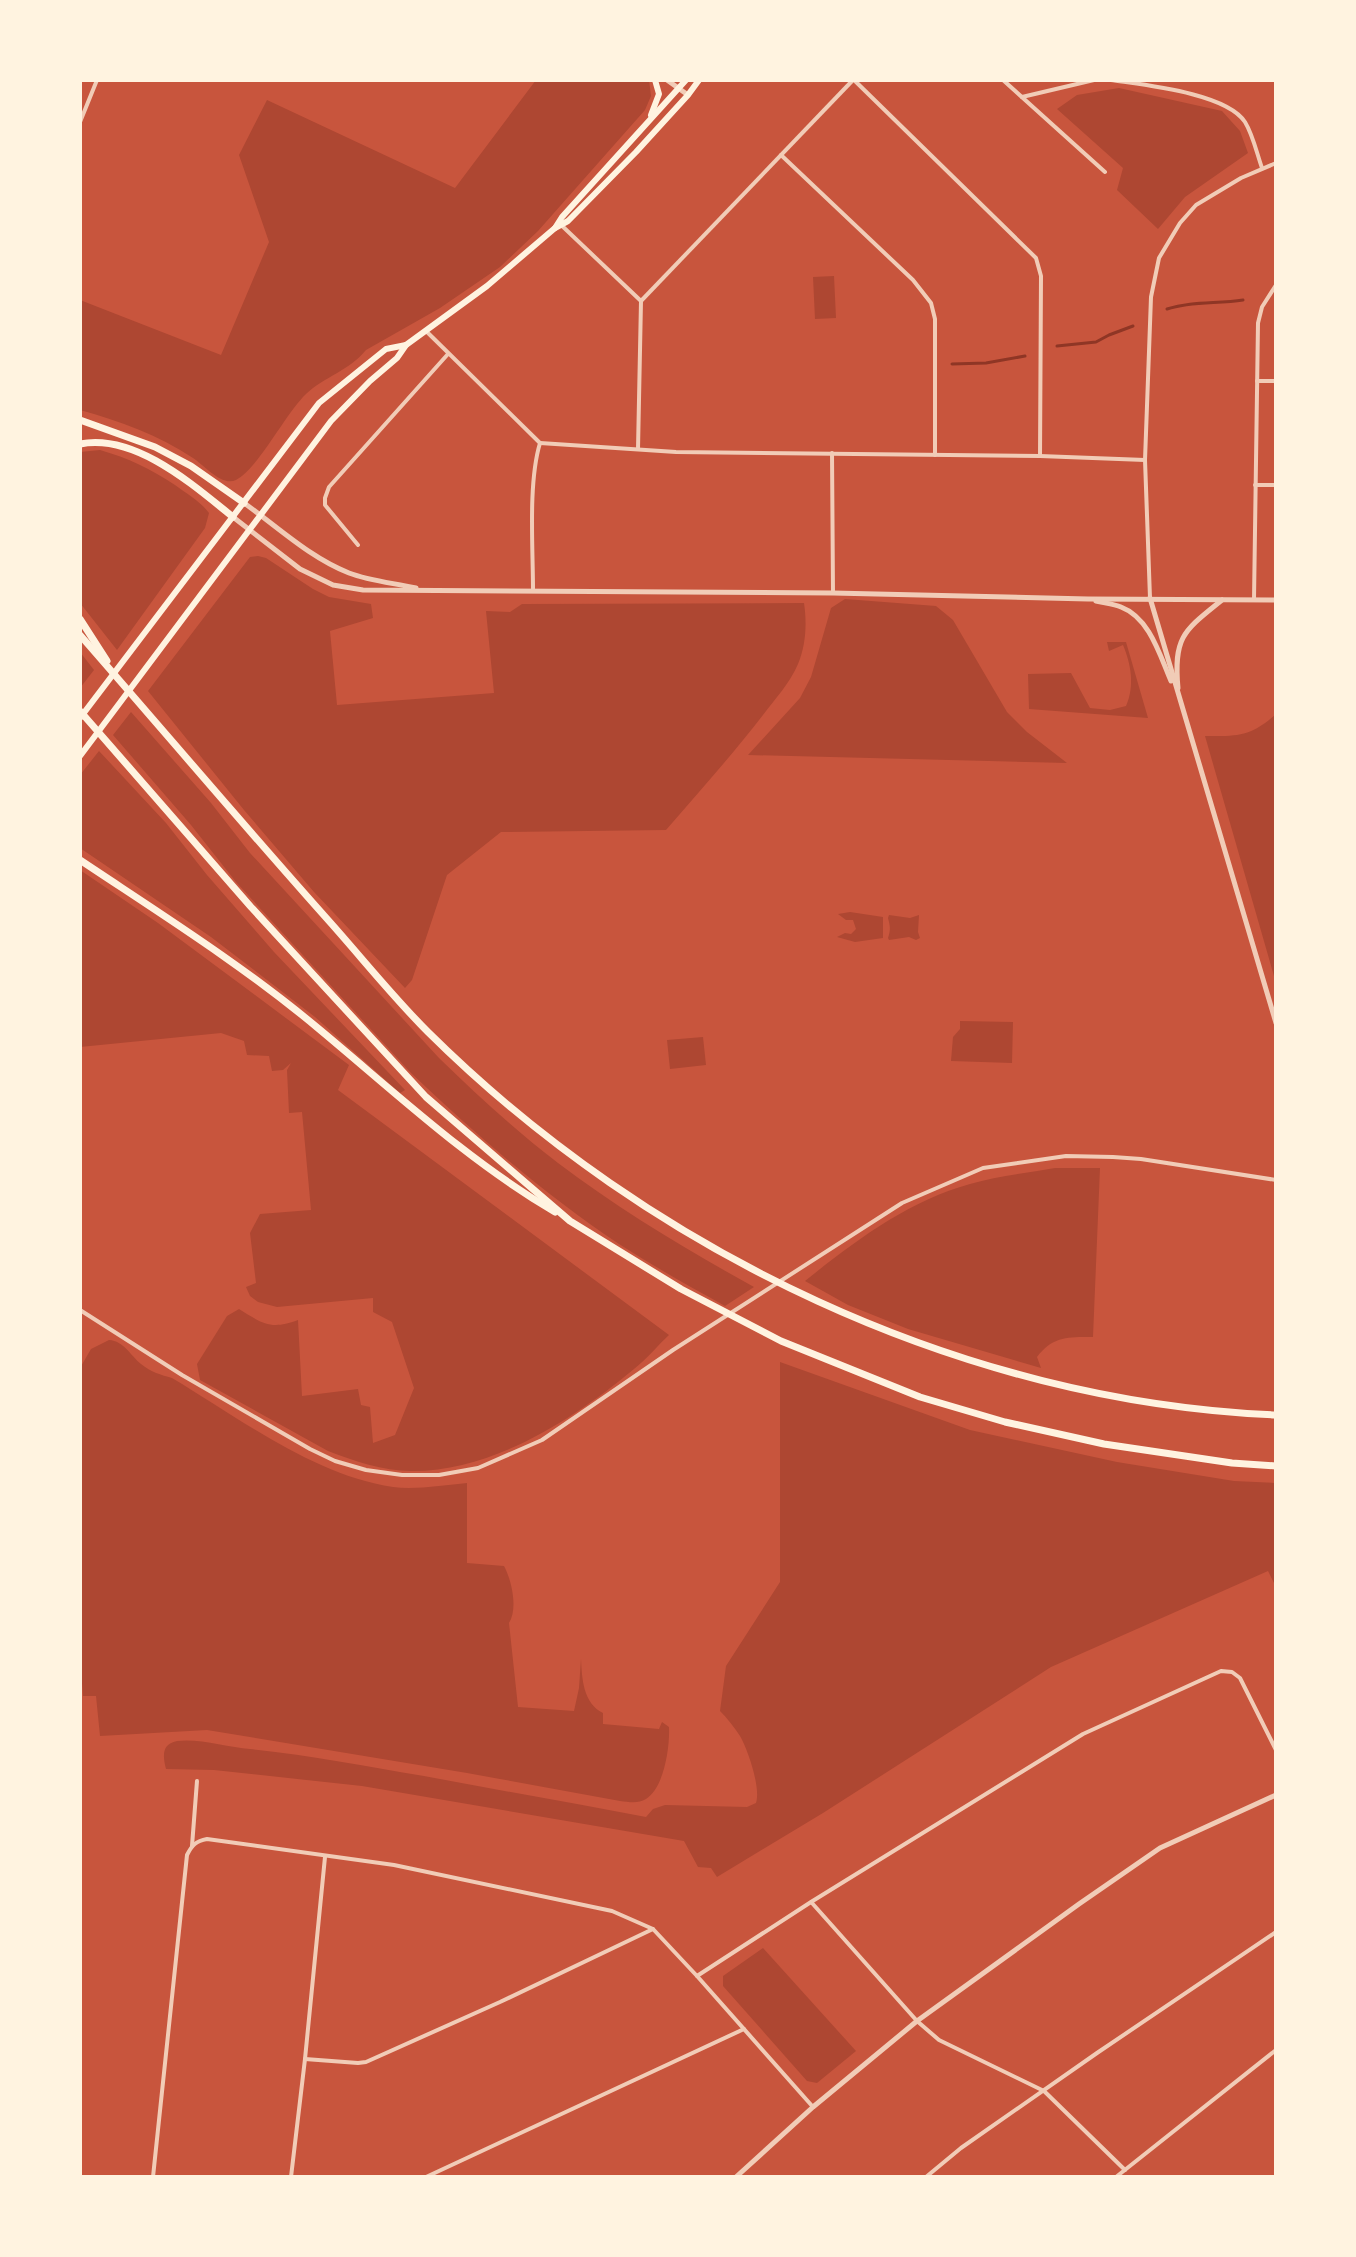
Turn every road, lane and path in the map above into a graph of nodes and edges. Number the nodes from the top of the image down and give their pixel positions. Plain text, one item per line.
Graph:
1 (97, 80) edge
2 (655, 80) edge
3 (667, 80) edge
4 (685, 80) edge
5 (699, 80) edge
6 (853, 80) edge
7 (1003, 80) edge
8 (1094, 80) edge
9 (1111, 80) edge
10 (678, 88) junction
11 (694, 88) junction
12 (688, 95) junction
13 (1021, 97) junction
14 (80, 122) edge
15 (642, 128) junction
16 (781, 155) junction
17 (1276, 163) edge
18 (1262, 168) junction
19 (1105, 172) dead end
20 (558, 225) junction
21 (1276, 285) edge
22 (641, 301) junction
23 (424, 330) junction
24 (406, 345) junction
25 (448, 354) junction
26 (1257, 381) junction
27 (1276, 381) edge
28 (80, 420) edge
29 (540, 443) junction
30 (80, 444) edge
31 (638, 449) junction
32 (832, 453) junction
33 (935, 455) junction
34 (1040, 456) junction
35 (1145, 460) junction
36 (1255, 485) junction
37 (1276, 485) edge
38 (244, 503) junction
39 (262, 515) junction
40 (233, 517) junction
41 (250, 531) junction
42 (358, 545) dead end
43 (425, 589) junction
44 (533, 590) junction
45 (833, 593) junction
46 (1150, 598) junction
47 (1088, 599) junction
48 (1222, 599) junction
49 (1254, 600) junction
50 (1276, 600) edge
51 (80, 619) edge
52 (80, 635) edge
53 (123, 684) junction
54 (1180, 701) junction
55 (80, 711) edge
56 (80, 718) edge
57 (80, 756) edge
58 (80, 860) edge
59 (1276, 1023) edge
60 (1276, 1180) edge
61 (570, 1221) junction
62 (80, 1310) edge
63 (1276, 1415) edge
64 (1276, 1466) edge
65 (1276, 1750) edge
66 (197, 1781) dead end
67 (1276, 1795) edge
68 (192, 1846) junction
69 (325, 1856) junction
70 (811, 1902) junction
71 (653, 1929) junction
72 (1276, 1932) edge
73 (697, 1976) junction
74 (917, 2021) junction
75 (744, 2029) junction
76 (1276, 2050) edge
77 (305, 2059) junction
78 (1044, 2091) junction
79 (813, 2107) junction
80 (1125, 2170) junction
81 (153, 2177) edge
82 (291, 2177) edge
83 (426, 2177) edge
84 (736, 2177) edge
85 (926, 2177) edge
86 (1116, 2177) edge

1 - 14 street
2 - 15 main road
3 - 10 street
4 - 10 main road
4 - 11 street
5 - 11 main road
6 - 16 street
6 - 34 street
7 - 13 street
8 - 13 street
9 - 18 street
10 - 12 street
10 - 15 main road
11 - 12 main road
12 - 20 main road
13 - 19 street
15 - 20 main road
16 - 22 street
16 - 33 street
17 - 18 street
18 - 35 street
20 - 22 street
20 - 23 main road
21 - 26 street
22 - 31 street
23 - 24 main road
23 - 25 street
24 - 38 main road
24 - 39 main road
25 - 29 street
25 - 42 street
26 - 27 street
26 - 36 street
28 - 38 highway
29 - 31 street
29 - 44 street
30 - 40 highway
31 - 32 street
32 - 33 street
32 - 45 street
33 - 34 street
34 - 35 street
35 - 46 street
36 - 37 street
36 - 49 street
38 - 39 street
38 - 40 main road
39 - 41 main road
39 - 43 street
40 - 41 street
40 - 56 main road
41 - 43 street
41 - 57 main road
43 - 44 street
44 - 45 street
45 - 47 street
46 - 47 street
46 - 48 street
46 - 54 street
47 - 54 street
48 - 49 street
48 - 54 street
49 - 50 street
51 - 53 highway
52 - 53 highway
53 - 63 highway
54 - 59 street
55 - 61 highway
58 - 61 highway
60 - 62 street
61 - 64 highway
65 - 70 street
66 - 68 street
67 - 74 street
68 - 69 street
68 - 81 street
69 - 71 street
69 - 77 street
70 - 73 street
70 - 74 street
71 - 73 street
71 - 77 street
72 - 78 street
73 - 75 street
74 - 78 street
74 - 79 street
75 - 79 street
75 - 83 street
76 - 80 street
77 - 82 street
78 - 80 street
78 - 85 street
79 - 84 street
80 - 86 street

